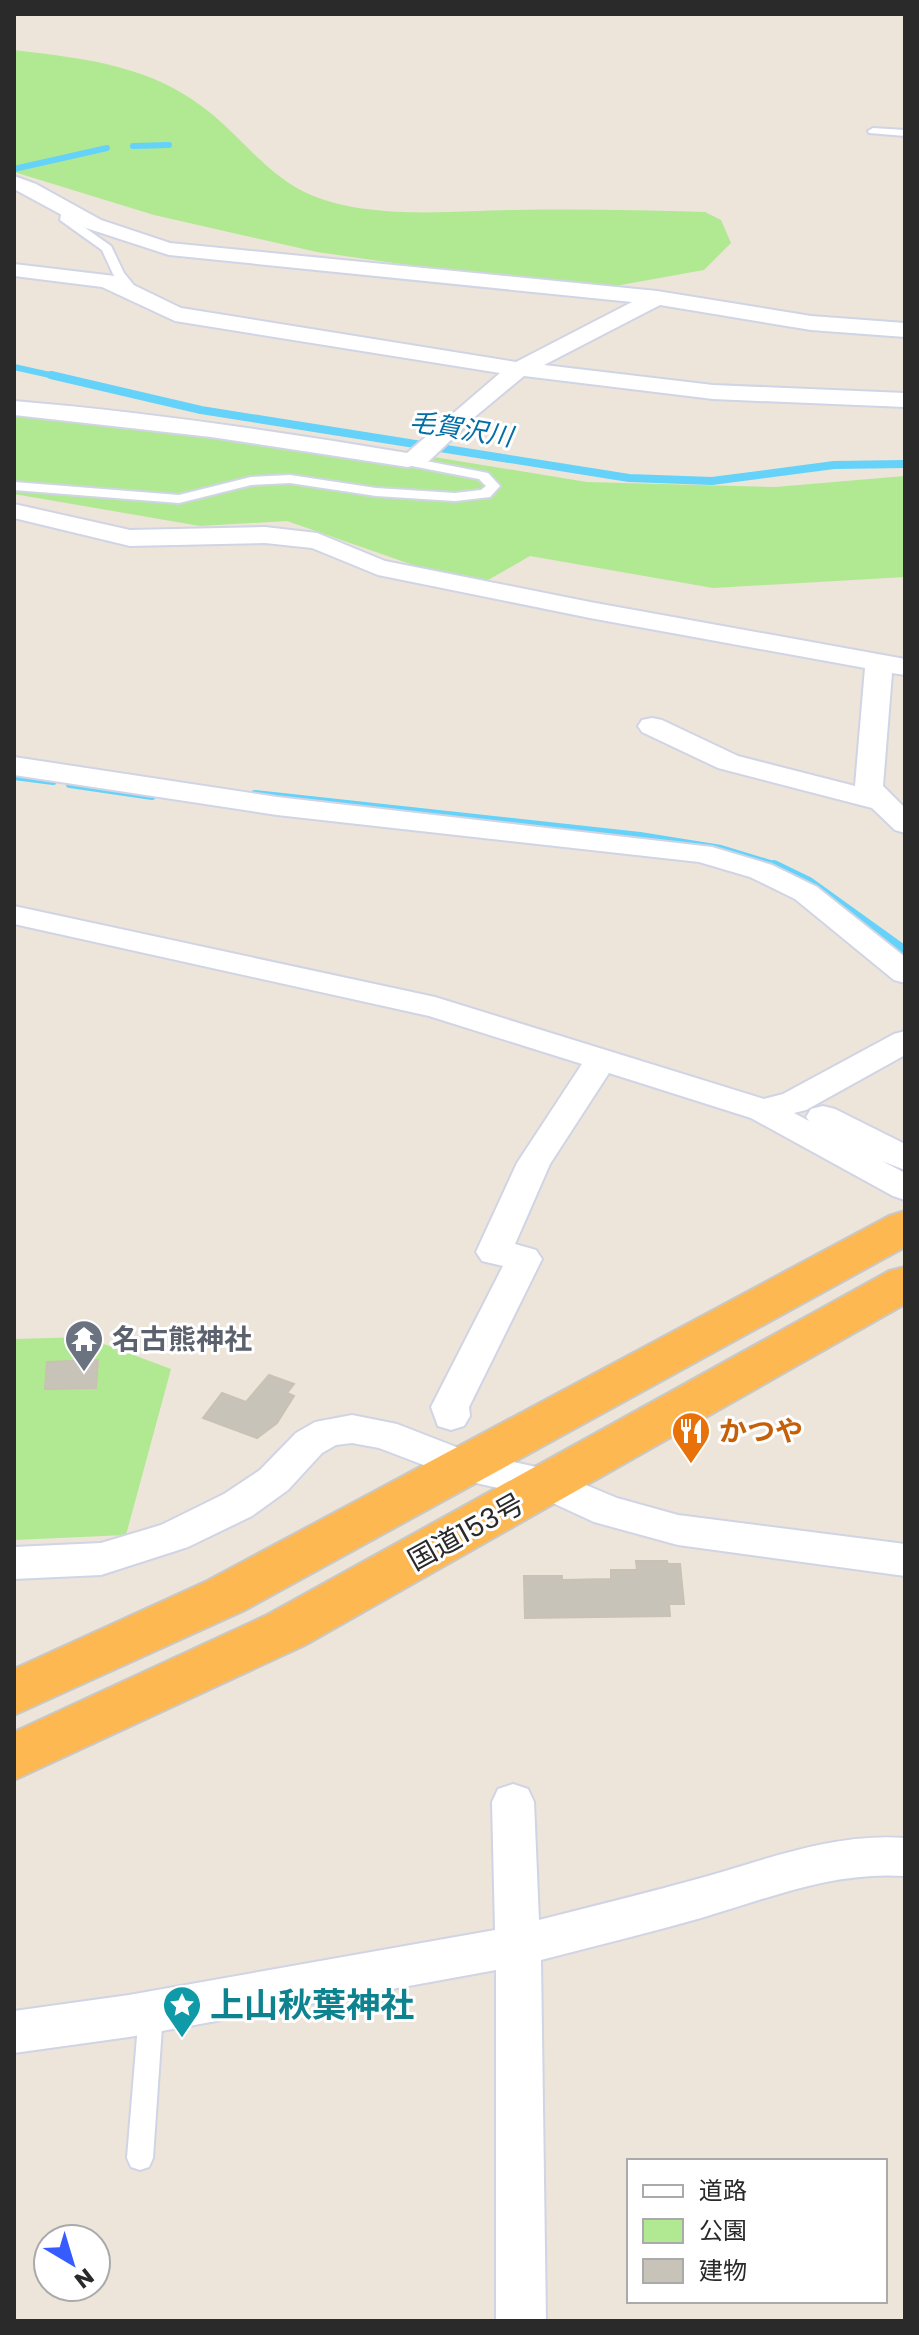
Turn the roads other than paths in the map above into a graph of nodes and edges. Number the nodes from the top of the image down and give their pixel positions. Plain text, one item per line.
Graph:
1 (873, 131) dead end
2 (905, 133) edge
3 (14, 182) edge
4 (66, 211) junction
5 (14, 270) edge
6 (135, 294) junction
7 (657, 298) junction
8 (905, 330) edge
9 (519, 369) junction
10 (905, 400) edge
11 (14, 408) edge
12 (369, 454) junction
13 (14, 486) edge
14 (14, 511) edge
15 (892, 666) edge
16 (652, 726) dead end
17 (14, 766) edge
18 (884, 802) junction
19 (905, 824) edge
20 (14, 915) edge
21 (905, 973) edge
22 (905, 1041) edge
23 (601, 1060) junction
24 (778, 1106) junction
25 (905, 1158) edge
26 (905, 1188) edge
27 (905, 1227) edge
28 (905, 1283) edge
29 (451, 1416) dead end
30 (463, 1465) junction
31 (550, 1485) junction
32 (905, 1560) edge
33 (14, 1563) edge
34 (14, 1693) edge
35 (14, 1757) edge
36 (513, 1802) dead end
37 (905, 1857) edge
38 (518, 1946) junction
39 (151, 2012) junction
40 (14, 2032) edge
41 (140, 2158) dead end
42 (521, 2321) edge

1 - 2 lane
3 - 4 street
4 - 6 lane
4 - 7 street
5 - 6 street
6 - 9 street
7 - 8 street
7 - 9 street
9 - 10 street
9 - 12 street
11 - 12 street
12 - 13 lane
14 - 15 street
15 - 18 street
16 - 18 street
17 - 21 street
18 - 19 street
20 - 23 street
22 - 24 street
23 - 24 street
23 - 29 street
24 - 25 street
24 - 26 street
27 - 30 highway
28 - 31 highway, 国道153号
30 - 31 street
30 - 33 street
30 - 34 highway
31 - 32 street
31 - 35 highway, 国道153号
36 - 38 street
37 - 38 street
38 - 39 street
38 - 42 street
39 - 40 street
39 - 41 lane

